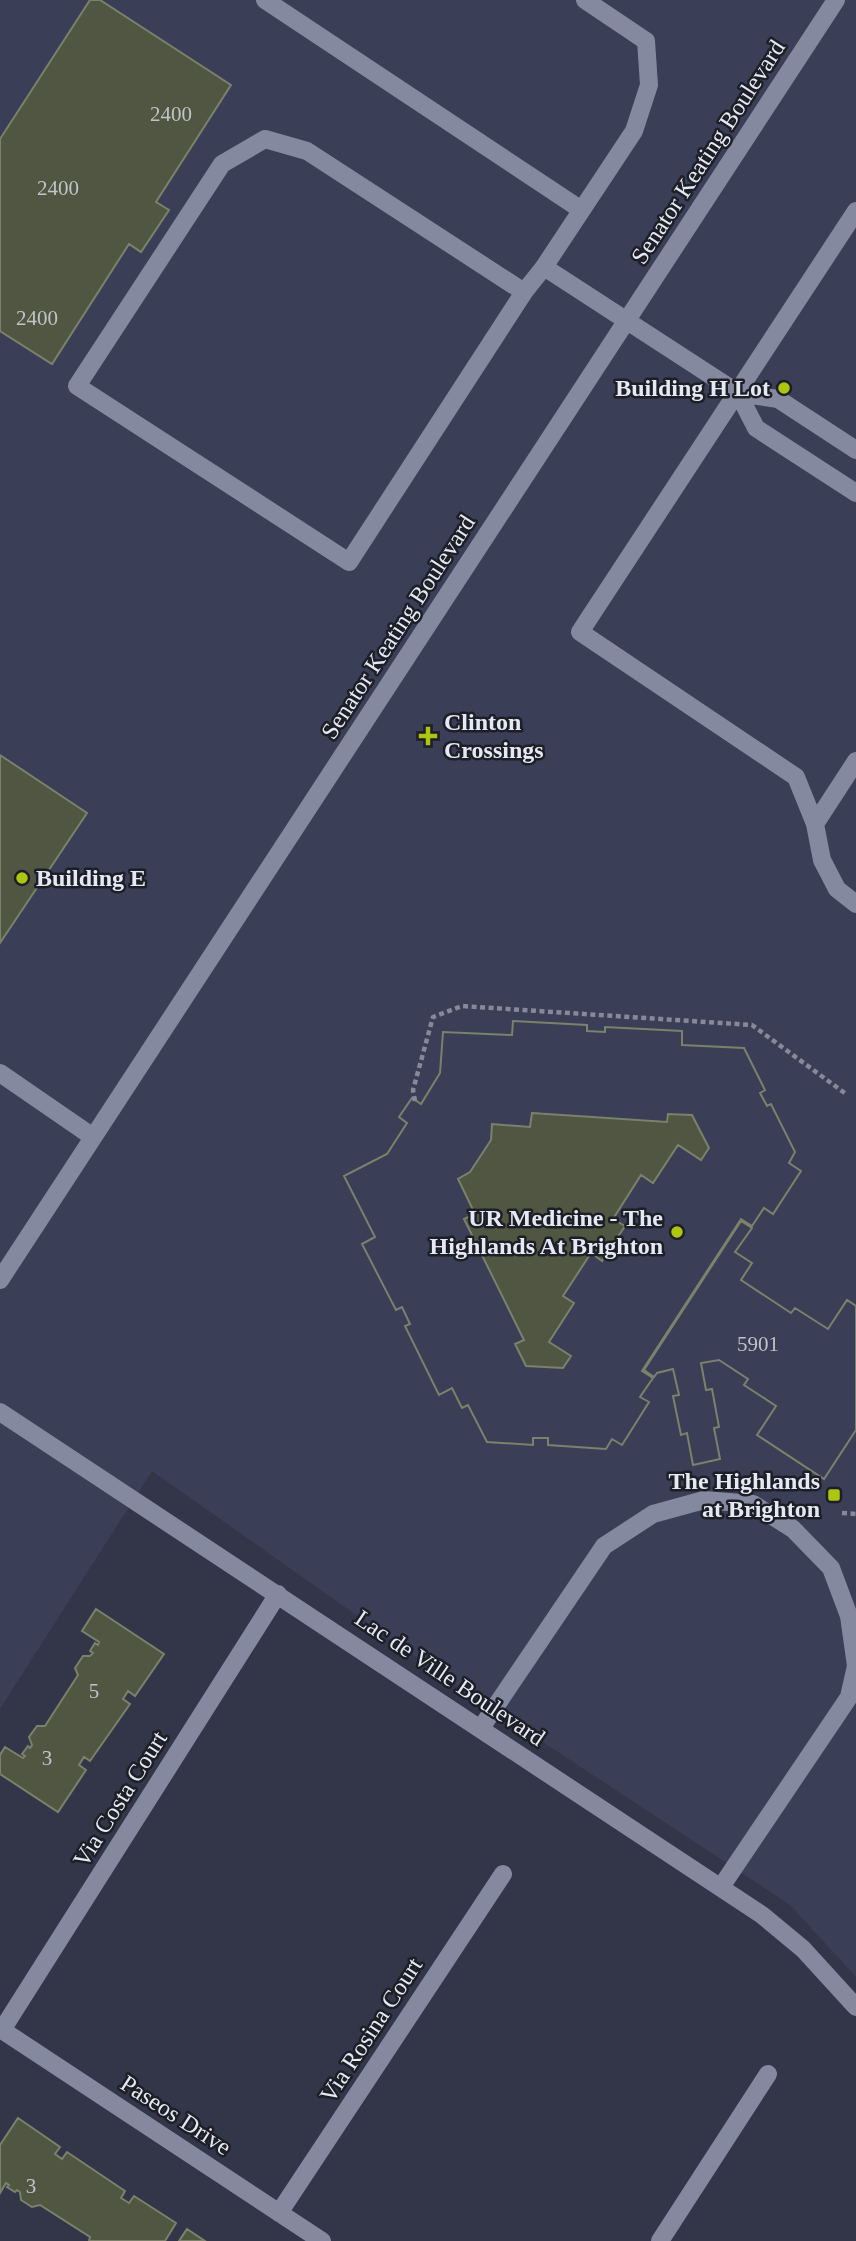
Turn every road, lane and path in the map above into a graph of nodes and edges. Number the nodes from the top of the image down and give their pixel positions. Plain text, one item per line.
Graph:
1 (265, 0) edge
2 (585, 0) edge
3 (836, 0) edge
4 (580, 209) junction
5 (856, 211) edge
6 (544, 267) junction
7 (524, 292) junction
8 (627, 321) junction
9 (738, 393) junction
10 (856, 450) edge
11 (856, 493) edge
12 (856, 761) edge
13 (815, 824) junction
14 (856, 904) edge
15 (0, 1073) edge
16 (846, 1094) dead end
17 (415, 1101) dead end
18 (93, 1137) junction
19 (0, 1280) edge
20 (0, 1412) edge
21 (842, 1513) dead end
22 (856, 1514) edge
23 (278, 1594) junction
24 (853, 1698) edge
25 (481, 1728) junction
26 (503, 1874) dead end
27 (721, 1887) junction
28 (856, 2007) edge
29 (2, 2030) joint
30 (768, 2074) dead end
31 (279, 2213) junction
32 (322, 2241) edge
33 (660, 2241) edge

1 - 4 street
2 - 4 street
3 - 8 street, Senator Keating Boulevard
4 - 6 street
5 - 9 street
6 - 7 street
6 - 8 street
7 - 7 street
8 - 9 street
8 - 18 street, Senator Keating Boulevard
9 - 10 street
9 - 11 street
9 - 13 street
12 - 13 street
13 - 14 street
15 - 18 street
16 - 17 path
18 - 19 street, Senator Keating Boulevard
20 - 23 street, Lac de Ville Boulevard
21 - 22 path
23 - 25 street, Lac de Ville Boulevard
23 - 29 street, Via Costa Court
24 - 25 street
24 - 27 street
25 - 27 street, Lac de Ville Boulevard
26 - 31 street, Via Rosina Court
27 - 28 street, Lac de Ville Boulevard
29 - 31 street, Paseos Drive
30 - 33 street
31 - 32 street, Paseos Drive

